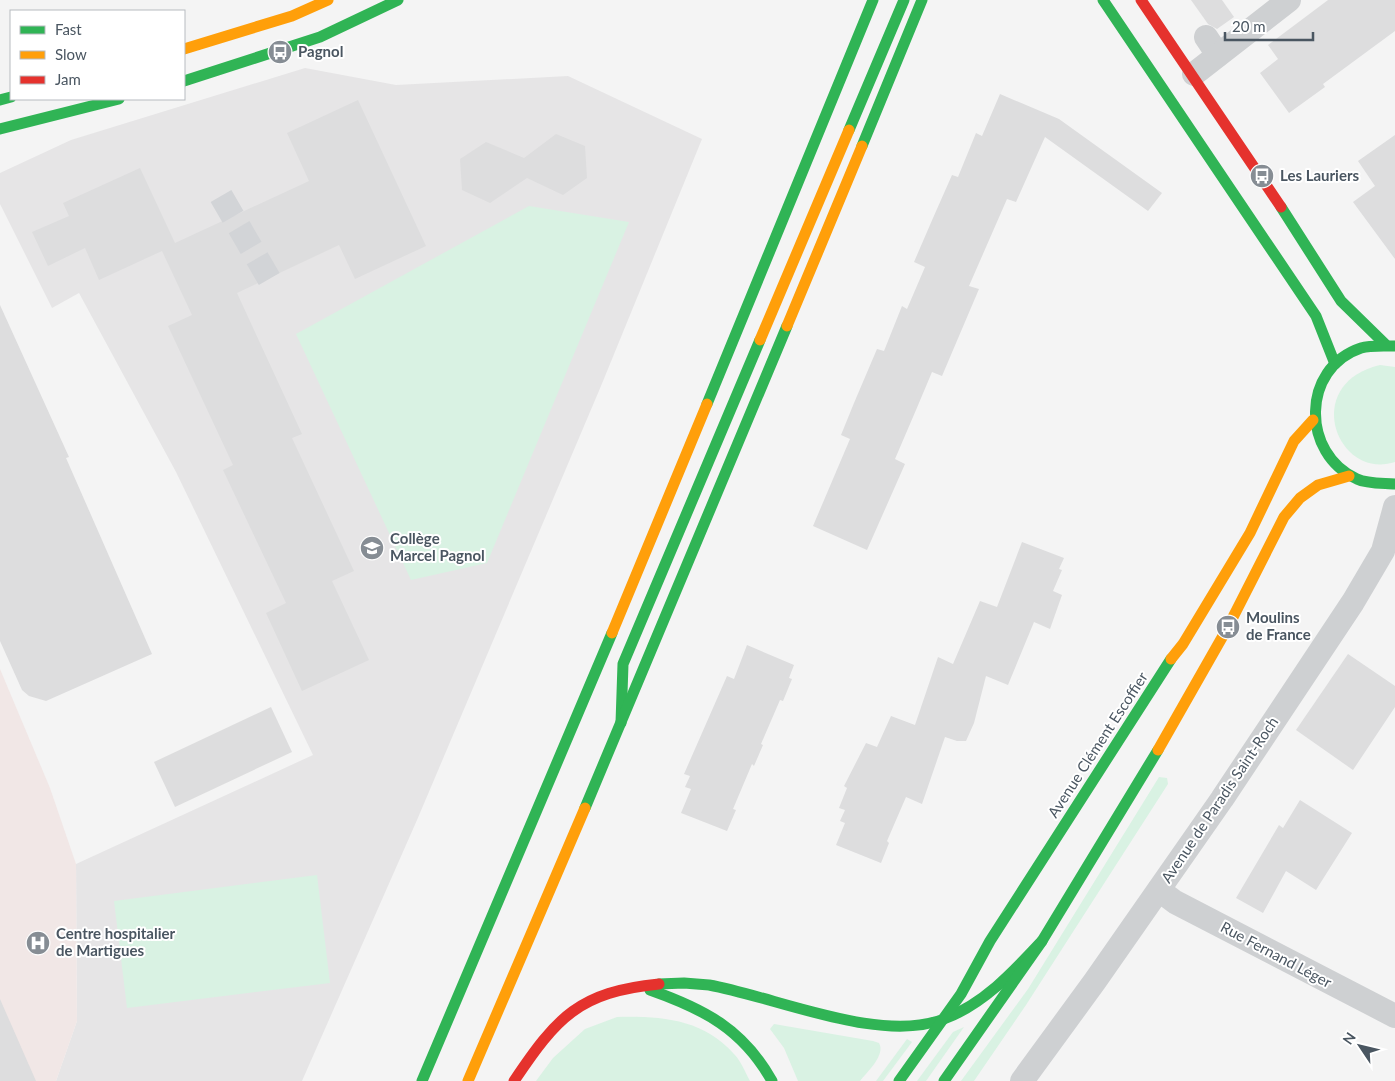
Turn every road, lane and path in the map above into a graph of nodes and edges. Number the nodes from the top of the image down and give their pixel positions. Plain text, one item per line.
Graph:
1 (328, 0) edge
2 (398, 0) edge
3 (873, 0) edge
4 (904, 0) edge
5 (922, 0) edge
6 (1103, 0) edge
7 (1141, 0) edge
8 (1289, 0) edge
9 (185, 49) edge
10 (1194, 74) junction
11 (185, 81) edge
12 (115, 100) edge
13 (3, 123) edge
14 (1390, 345) edge
15 (1335, 364) junction
16 (1313, 420) junction
17 (1348, 476) junction
18 (1395, 484) edge
19 (1395, 507) edge
20 (621, 725) junction
21 (1159, 890) junction
22 (1042, 941) junction
23 (639, 987) junction
24 (1395, 1016) edge
25 (945, 1018) junction
26 (422, 1081) edge
27 (468, 1081) edge
28 (514, 1081) edge
29 (772, 1081) edge
30 (899, 1081) edge
31 (944, 1081) edge
32 (1022, 1081) edge

1 - 9 main road
2 - 11 main road
3 - 26 main road
4 - 20 main road
5 - 20 main road
6 - 15 main road
7 - 10 main road
8 - 10 street
10 - 14 main road
12 - 13 main road
14 - 15 main road
15 - 16 main road
16 - 17 main road
16 - 25 main road, Avenue Clément Escoffier
17 - 18 main road
17 - 22 main road
19 - 21 street, Avenue de Paradis Saint-Roch
20 - 27 main road
21 - 24 street, Rue Fernand Léger
21 - 32 street, Avenue de Paradis Saint-Roch
22 - 25 main road
22 - 31 main road
23 - 25 main road
23 - 28 main road
23 - 29 main road
25 - 30 main road, Avenue Clément Escoffier

